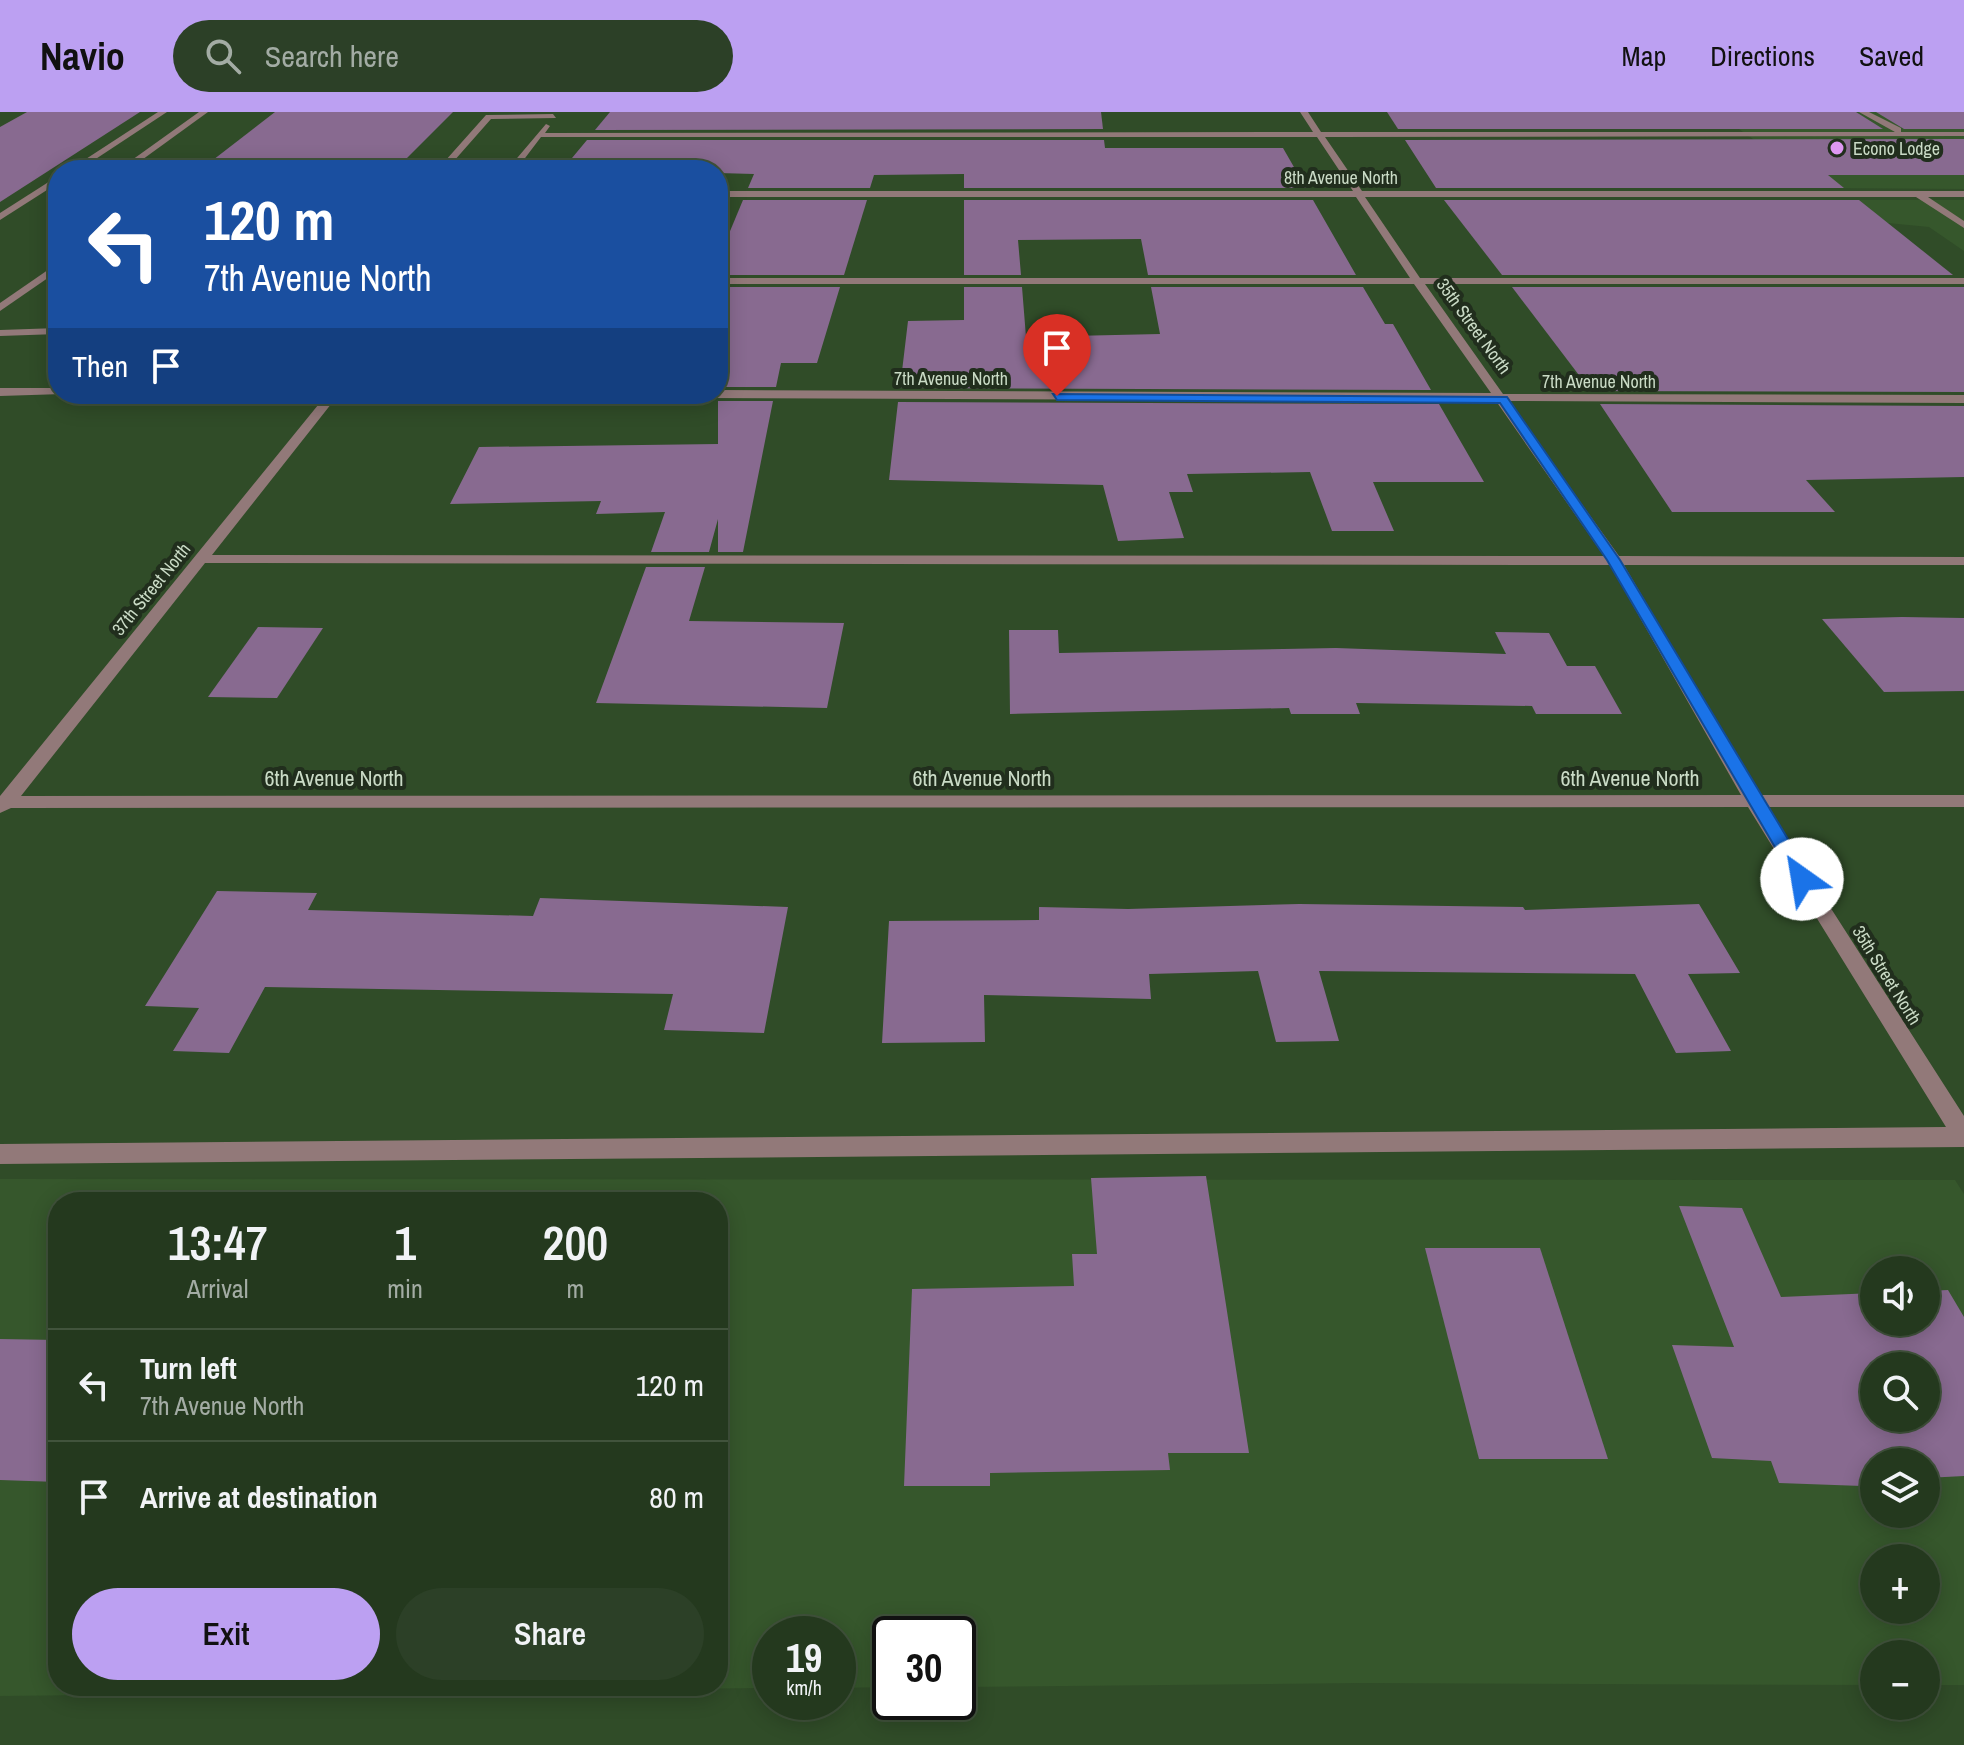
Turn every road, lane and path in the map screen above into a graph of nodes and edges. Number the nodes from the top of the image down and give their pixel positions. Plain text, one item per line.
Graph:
1 (163, 112) edge
2 (204, 112) edge
3 (1304, 112) edge
4 (1863, 112) edge
5 (555, 114) edge
6 (1319, 134) junction
7 (1911, 134) junction
8 (1964, 134) edge
9 (539, 135) junction
10 (89, 160) edge
11 (136, 160) edge
12 (450, 160) edge
13 (519, 160) edge
14 (48, 186) edge
15 (1359, 193) junction
16 (728, 194) edge
17 (1918, 194) junction
18 (1964, 194) edge
19 (0, 217) edge
20 (1964, 225) edge
21 (48, 273) edge
22 (1416, 279) junction
23 (728, 281) edge
24 (1964, 281) edge
25 (0, 308) edge
26 (48, 331) edge
27 (0, 333) edge
28 (0, 392) edge
29 (48, 392) edge
30 (728, 394) edge
31 (1503, 399) junction
32 (1964, 399) edge
33 (325, 404) edge
34 (201, 559) junction
35 (1614, 560) junction
36 (1964, 561) edge
37 (1964, 801) edge
38 (1754, 802) junction
39 (2, 804) edge
40 (1964, 1137) edge
41 (0, 1154) edge

1 - 10 street
2 - 11 street
3 - 6 street, 35th Street North
4 - 7 street
5 - 9 street
5 - 12 street
6 - 7 street
6 - 9 street
6 - 15 street, 35th Street North
7 - 8 street
9 - 13 street
14 - 19 street
15 - 16 street, 8th Avenue North
15 - 17 street, 8th Avenue North
15 - 22 street, 35th Street North
17 - 18 street, 8th Avenue North
17 - 20 street
21 - 25 street
22 - 23 street
22 - 24 street
22 - 31 street, 35th Street North
26 - 27 street
28 - 29 street
30 - 31 street, 7th Avenue North
31 - 32 street, 7th Avenue North
31 - 35 street, 35th Street North
33 - 34 street, 37th Street North
34 - 35 street
34 - 39 street, 37th Street North
35 - 36 street
35 - 38 street, 35th Street North
37 - 38 street, 6th Avenue North
38 - 39 street, 6th Avenue North
38 - 40 street, 35th Street North
40 - 41 street

